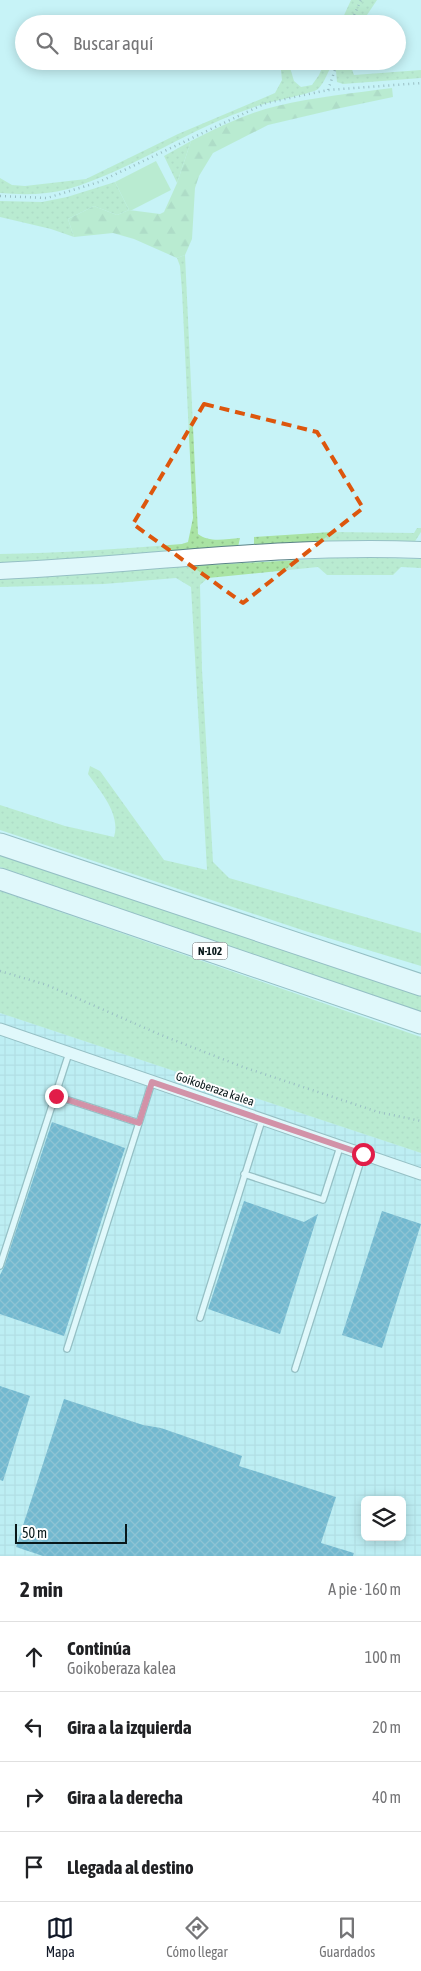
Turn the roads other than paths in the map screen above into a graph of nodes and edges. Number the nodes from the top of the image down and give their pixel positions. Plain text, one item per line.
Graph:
1 (421, 550) edge
2 (0, 571) edge
3 (0, 844) edge
4 (0, 879) edge
5 (421, 985) edge
6 (421, 1023) edge
7 (0, 1029) edge
8 (69, 1053) junction
9 (152, 1082) junction
10 (56, 1096) junction
11 (262, 1120) junction
12 (139, 1123) junction
13 (340, 1147) junction
14 (363, 1154) junction
15 (244, 1174) junction
16 (421, 1174) edge
17 (0, 1266) edge
18 (200, 1318) dead end
19 (67, 1349) dead end
20 (295, 1369) dead end

1 - 2 street
3 - 5 highway
4 - 6 highway, N-102
7 - 8 street, Goikoberaza kalea
8 - 9 street, Goikoberaza kalea
8 - 10 lane
9 - 11 street, Goikoberaza kalea
9 - 12 lane
10 - 12 lane
10 - 17 lane
11 - 13 street, Goikoberaza kalea
11 - 15 lane
12 - 19 lane
13 - 14 street, Goikoberaza kalea
13 - 15 lane
14 - 16 street, Goikoberaza kalea
14 - 20 lane
15 - 18 lane

